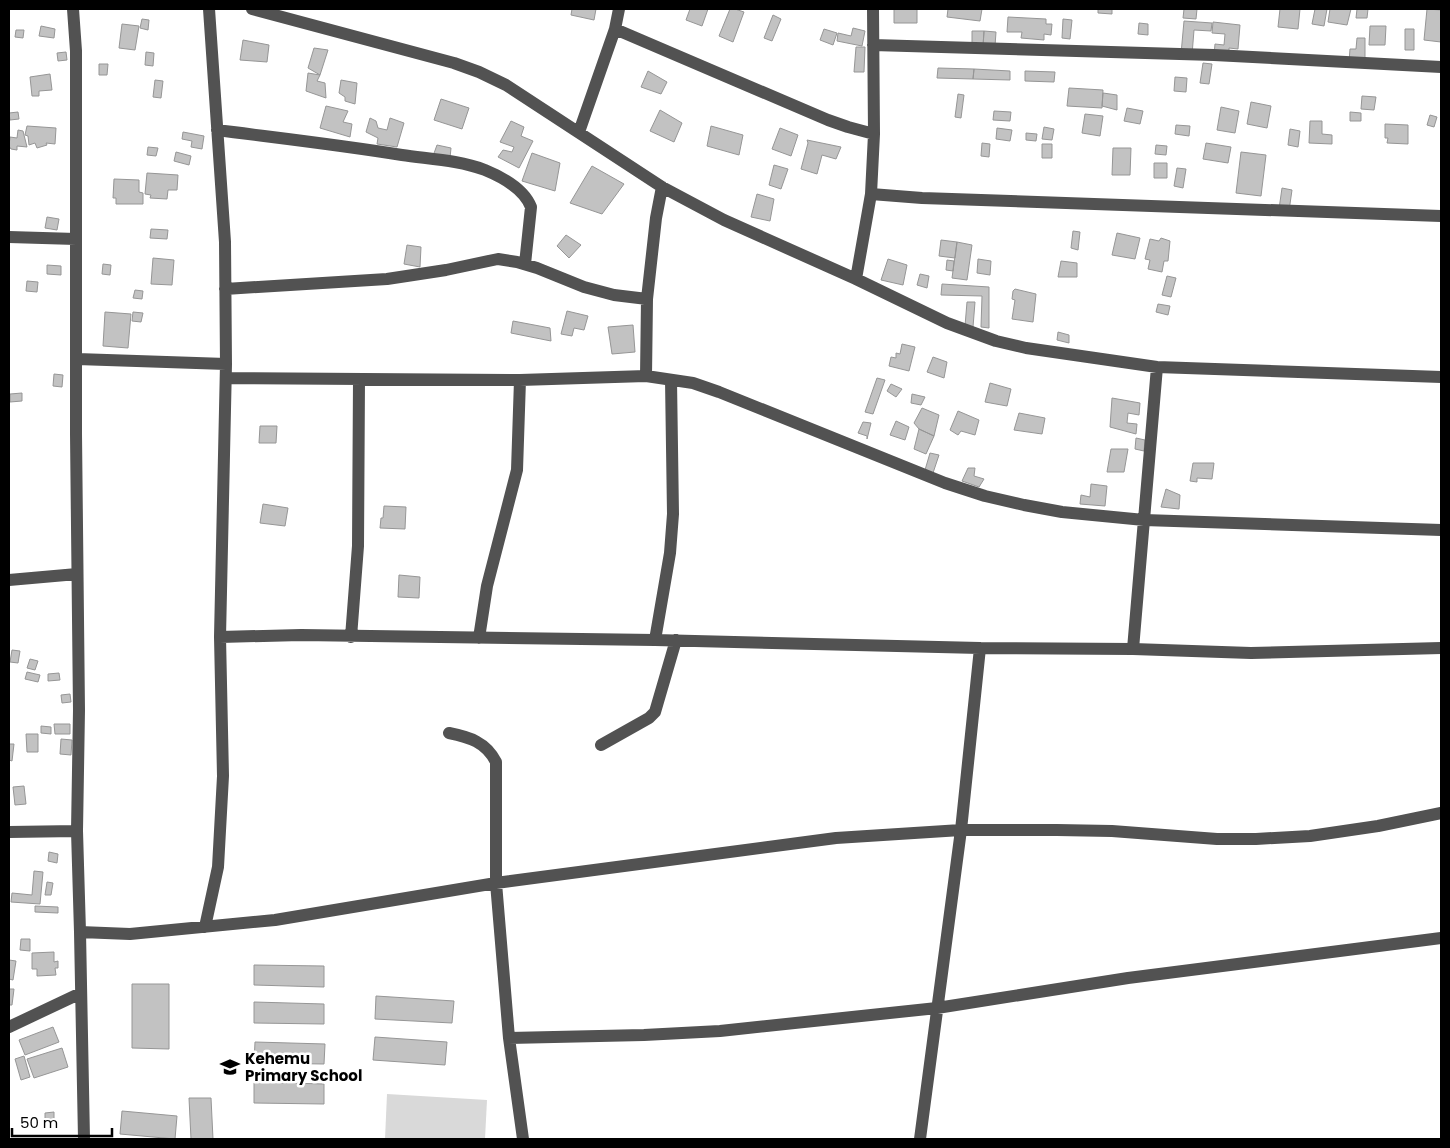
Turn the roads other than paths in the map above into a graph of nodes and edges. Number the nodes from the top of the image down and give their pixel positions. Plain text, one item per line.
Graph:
1 (73, 9) edge
2 (209, 9) edge
3 (252, 9) edge
4 (619, 9) edge
5 (873, 9) edge
6 (616, 29) junction
7 (873, 45) junction
8 (1441, 67) edge
9 (217, 130) junction
10 (579, 132) junction
11 (874, 134) junction
12 (662, 187) junction
13 (871, 194) junction
14 (1441, 216) edge
15 (9, 237) edge
16 (76, 239) junction
17 (525, 264) junction
18 (856, 279) junction
19 (225, 289) junction
20 (647, 299) junction
21 (77, 359) junction
22 (226, 364) junction
23 (1157, 367) junction
24 (646, 376) junction
25 (226, 378) junction
26 (1441, 378) edge
27 (359, 380) junction
28 (520, 380) junction
29 (671, 380) junction
30 (1144, 520) junction
31 (1441, 530) edge
32 (77, 574) junction
33 (9, 580) edge
34 (220, 637) junction
35 (351, 637) junction
36 (479, 638) junction
37 (655, 640) junction
38 (676, 640) junction
39 (980, 648) junction
40 (1441, 648) edge
41 (1133, 649) junction
42 (449, 733) dead end
43 (601, 745) dead end
44 (1441, 813) edge
45 (961, 830) junction
46 (77, 831) junction
47 (9, 832) edge
48 (496, 883) junction
49 (205, 927) junction
50 (80, 932) junction
51 (1441, 938) edge
52 (81, 993) junction
53 (937, 1008) junction
54 (9, 1027) edge
55 (509, 1038) junction
56 (84, 1139) edge
57 (523, 1139) edge
58 (920, 1139) edge

1 - 16 street
2 - 9 street
3 - 10 street
4 - 6 street
5 - 7 street
6 - 10 street
6 - 11 street
7 - 8 street
7 - 11 street
9 - 17 street
9 - 19 street
10 - 12 street
11 - 13 street
12 - 18 street
12 - 20 street
13 - 14 street
13 - 18 street
15 - 16 street
16 - 21 street
17 - 19 street
17 - 20 street
18 - 23 street
19 - 22 street
20 - 24 street
21 - 22 street
21 - 32 street
22 - 25 street
23 - 26 street
23 - 30 street
24 - 28 street
24 - 29 street
25 - 27 street
25 - 34 street
27 - 28 street
27 - 35 street
28 - 36 street
29 - 30 street
29 - 37 street
30 - 31 street
30 - 41 street
32 - 33 street
32 - 46 street
34 - 35 street
34 - 49 street
35 - 36 street
36 - 37 street
37 - 38 street
38 - 39 street
38 - 43 street
39 - 41 street
39 - 45 street
40 - 41 street
42 - 48 street
44 - 45 street
45 - 48 street
45 - 53 street
46 - 47 street
46 - 50 street
48 - 49 street
48 - 55 street
49 - 50 street
50 - 52 street
51 - 53 street
52 - 54 street
52 - 56 street
53 - 55 street
53 - 58 street
55 - 57 street

